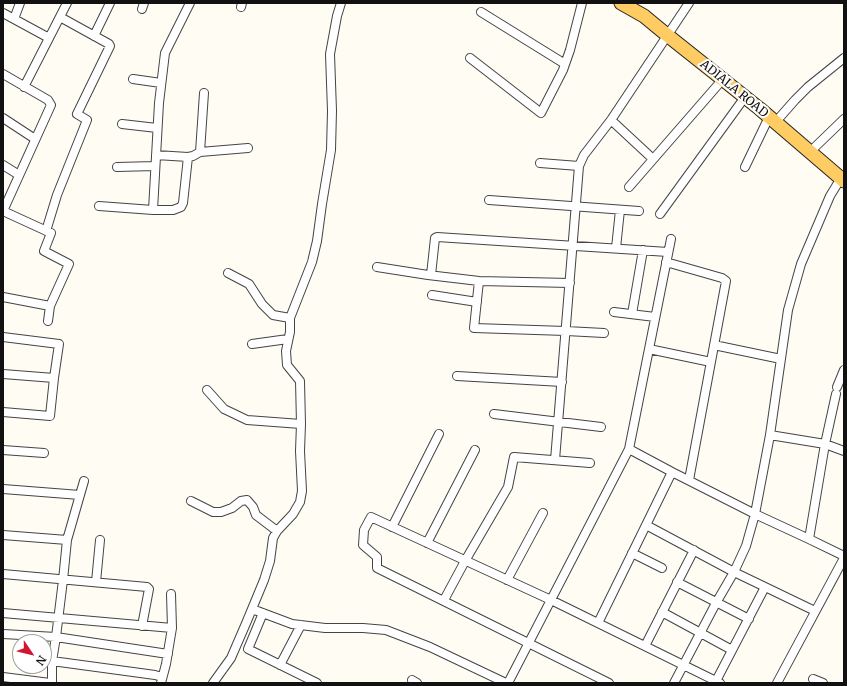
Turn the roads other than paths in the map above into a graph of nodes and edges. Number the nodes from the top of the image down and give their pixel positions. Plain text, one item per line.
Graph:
1 (20, 3) edge
2 (68, 3) edge
3 (110, 3) edge
4 (190, 3) edge
5 (341, 3) edge
6 (582, 3) edge
7 (620, 3) edge
8 (633, 3) edge
9 (689, 3) edge
10 (480, 12) dead end
11 (3, 13) edge
12 (60, 17) junction
13 (14, 19) junction
14 (669, 32) junction
15 (94, 36) junction
16 (49, 38) junction
17 (470, 58) dead end
18 (844, 58) edge
19 (565, 64) junction
20 (3, 74) edge
21 (133, 79) dead end
22 (723, 79) junction
23 (161, 83) junction
24 (24, 87) junction
25 (204, 93) dead end
26 (745, 97) junction
27 (774, 117) junction
28 (3, 118) edge
29 (844, 118) edge
30 (611, 120) junction
31 (122, 124) dead end
32 (157, 128) junction
33 (35, 139) junction
34 (816, 147) junction
35 (248, 148) dead end
36 (200, 152) junction
37 (156, 155) junction
38 (188, 157) junction
39 (653, 159) junction
40 (540, 163) dead end
41 (3, 165) edge
42 (155, 166) junction
43 (579, 166) junction
44 (117, 167) dead end
45 (745, 167) dead end
46 (19, 175) junction
47 (843, 176) edge
48 (629, 187) dead end
49 (488, 200) dead end
50 (100, 206) dead end
51 (576, 206) junction
52 (153, 210) junction
53 (620, 210) junction
54 (3, 211) edge
55 (639, 211) dead end
56 (660, 214) dead end
57 (46, 231) junction
58 (671, 239) dead end
59 (573, 245) junction
60 (616, 248) junction
61 (643, 250) junction
62 (668, 252) junction
63 (666, 262) junction
64 (377, 268) dead end
65 (228, 273) dead end
66 (431, 275) junction
67 (479, 281) junction
68 (570, 283) junction
69 (432, 295) dead end
70 (3, 297) edge
71 (476, 302) junction
72 (50, 306) junction
73 (614, 312) dead end
74 (632, 314) junction
75 (655, 317) junction
76 (290, 318) junction
77 (48, 322) dead end
78 (566, 331) junction
79 (604, 333) dead end
80 (3, 337) edge
81 (288, 339) junction
82 (252, 344) dead end
83 (714, 345) junction
84 (649, 349) junction
85 (781, 359) junction
86 (711, 362) junction
87 (844, 370) edge
88 (3, 374) edge
89 (457, 376) dead end
90 (54, 378) junction
91 (562, 382) junction
92 (206, 390) dead end
93 (3, 412) edge
94 (494, 414) dead end
95 (558, 422) junction
96 (301, 424) junction
97 (601, 427) dead end
98 (439, 434) dead end
99 (770, 434) junction
100 (825, 444) junction
101 (630, 449) junction
102 (3, 450) edge
103 (475, 450) dead end
104 (844, 451) edge
105 (44, 453) dead end
106 (555, 460) junction
107 (590, 463) dead end
108 (672, 472) junction
109 (689, 480) junction
110 (84, 481) dead end
111 (3, 489) edge
112 (80, 495) junction
113 (191, 501) dead end
114 (543, 513) dead end
115 (755, 514) junction
116 (646, 525) junction
117 (392, 527) junction
118 (277, 531) junction
119 (3, 535) edge
120 (809, 539) junction
121 (67, 540) junction
122 (100, 540) dead end
123 (427, 543) junction
124 (694, 550) junction
125 (632, 553) junction
126 (844, 557) edge
127 (465, 561) junction
128 (662, 568) dead end
129 (734, 572) junction
130 (3, 574) edge
131 (63, 580) junction
132 (507, 580) junction
133 (96, 582) junction
134 (677, 582) junction
135 (765, 587) junction
136 (171, 594) dead end
137 (444, 600) junction
138 (551, 600) junction
139 (716, 603) junction
140 (252, 609) junction
141 (815, 611) junction
142 (662, 612) junction
143 (3, 613) edge
144 (263, 613) junction
145 (58, 618) junction
146 (749, 619) junction
147 (598, 623) junction
148 (301, 625) junction
149 (142, 626) junction
150 (172, 628) junction
151 (700, 633) junction
152 (3, 634) edge
153 (56, 637) junction
154 (529, 642) junction
155 (645, 646) junction
156 (732, 650) junction
157 (168, 654) junction
158 (52, 661) joint
159 (683, 664) junction
160 (280, 665) junction
161 (3, 677) edge
162 (813, 679) dead end
163 (161, 680) edge
164 (16, 681) edge
165 (718, 682) edge
166 (51, 683) edge
167 (213, 683) edge
168 (317, 683) edge
169 (507, 683) edge
170 (609, 683) edge
171 (674, 683) edge
172 (777, 683) edge
173 (823, 683) edge

1 - 13 street
2 - 12 street
3 - 15 street
4 - 23 street
5 - 76 street
6 - 19 street
7 - 14 main road, ADIALA ROAD
8 - 14 main road, ADIALA ROAD
9 - 14 street
10 - 19 street
11 - 13 street
12 - 15 street
12 - 16 street
13 - 16 street
14 - 22 main road, ADIALA ROAD
14 - 27 main road, ADIALA ROAD
14 - 30 street
15 - 57 street
16 - 24 street
17 - 19 street
18 - 27 street
20 - 24 street
21 - 23 street
22 - 26 main road, ADIALA ROAD
22 - 39 street
23 - 32 street
24 - 33 street
25 - 36 street
26 - 27 main road, ADIALA ROAD
26 - 56 street
27 - 34 main road, ADIALA ROAD
27 - 45 street
27 - 47 main road, ADIALA ROAD
28 - 33 street
29 - 34 street
30 - 39 street
30 - 43 street
31 - 32 street
32 - 37 street
33 - 46 street
34 - 47 main road, ADIALA ROAD
35 - 36 street
36 - 38 street
37 - 38 street
37 - 42 street
38 - 52 street
39 - 48 street
40 - 43 street
41 - 46 street
42 - 44 street
42 - 52 street
43 - 51 street
46 - 54 street
47 - 85 street
49 - 51 street
50 - 52 street
51 - 53 street
51 - 59 street
53 - 55 street
53 - 60 street
54 - 57 street
57 - 72 street
58 - 62 street
59 - 60 street
59 - 66 street
59 - 68 street
60 - 61 street
61 - 62 street
61 - 74 street
62 - 63 street
63 - 75 street
63 - 83 street
64 - 66 street
65 - 76 street
66 - 67 street
67 - 68 street
67 - 71 street
68 - 78 street
69 - 71 street
70 - 72 street
71 - 78 street
72 - 77 street
73 - 74 street
74 - 75 street
75 - 84 street
76 - 81 street
78 - 79 street
78 - 91 street
80 - 90 street
81 - 82 street
81 - 96 street
83 - 85 street
83 - 86 street
84 - 86 street
84 - 101 street
85 - 99 street
86 - 109 street
87 - 100 street
88 - 90 street
89 - 91 street
90 - 93 street
91 - 95 street
92 - 96 street
94 - 95 street
95 - 97 street
95 - 106 street
96 - 118 street
98 - 117 street
99 - 100 street
99 - 115 street
100 - 104 street
100 - 120 street
101 - 108 street
101 - 138 street
102 - 105 street
103 - 123 street
106 - 107 street
106 - 127 street
108 - 109 street
108 - 116 street
109 - 115 street
110 - 112 street
111 - 112 street
112 - 121 street
113 - 118 street
114 - 132 street
115 - 120 street
115 - 129 street
116 - 124 street
116 - 125 street
117 - 123 street
117 - 137 street
118 - 140 street
119 - 121 street
120 - 126 street
121 - 131 street
122 - 133 street
123 - 127 street
124 - 129 street
124 - 134 street
125 - 128 street
125 - 147 street
126 - 141 street
127 - 132 street
127 - 137 street
129 - 135 street
129 - 139 street
130 - 131 street
131 - 133 street
131 - 145 street
132 - 138 street
133 - 149 street
134 - 139 street
134 - 142 street
135 - 141 street
135 - 146 street
136 - 150 street
137 - 154 street
138 - 147 street
138 - 154 street
139 - 146 street
139 - 151 street
140 - 144 street
140 - 167 street
141 - 172 street
142 - 151 street
142 - 155 street
143 - 145 street
144 - 148 street
144 - 160 street
145 - 149 street
145 - 153 street
146 - 156 street
147 - 155 street
148 - 160 street
148 - 169 street
149 - 150 street
150 - 157 street
151 - 156 street
151 - 159 street
152 - 153 street
153 - 157 street
153 - 158 street
154 - 169 street
154 - 170 street
155 - 159 street
156 - 165 street
157 - 163 street
158 - 163 street
159 - 165 street
159 - 171 street
160 - 168 street
161 - 164 street
162 - 173 street
164 - 166 street

